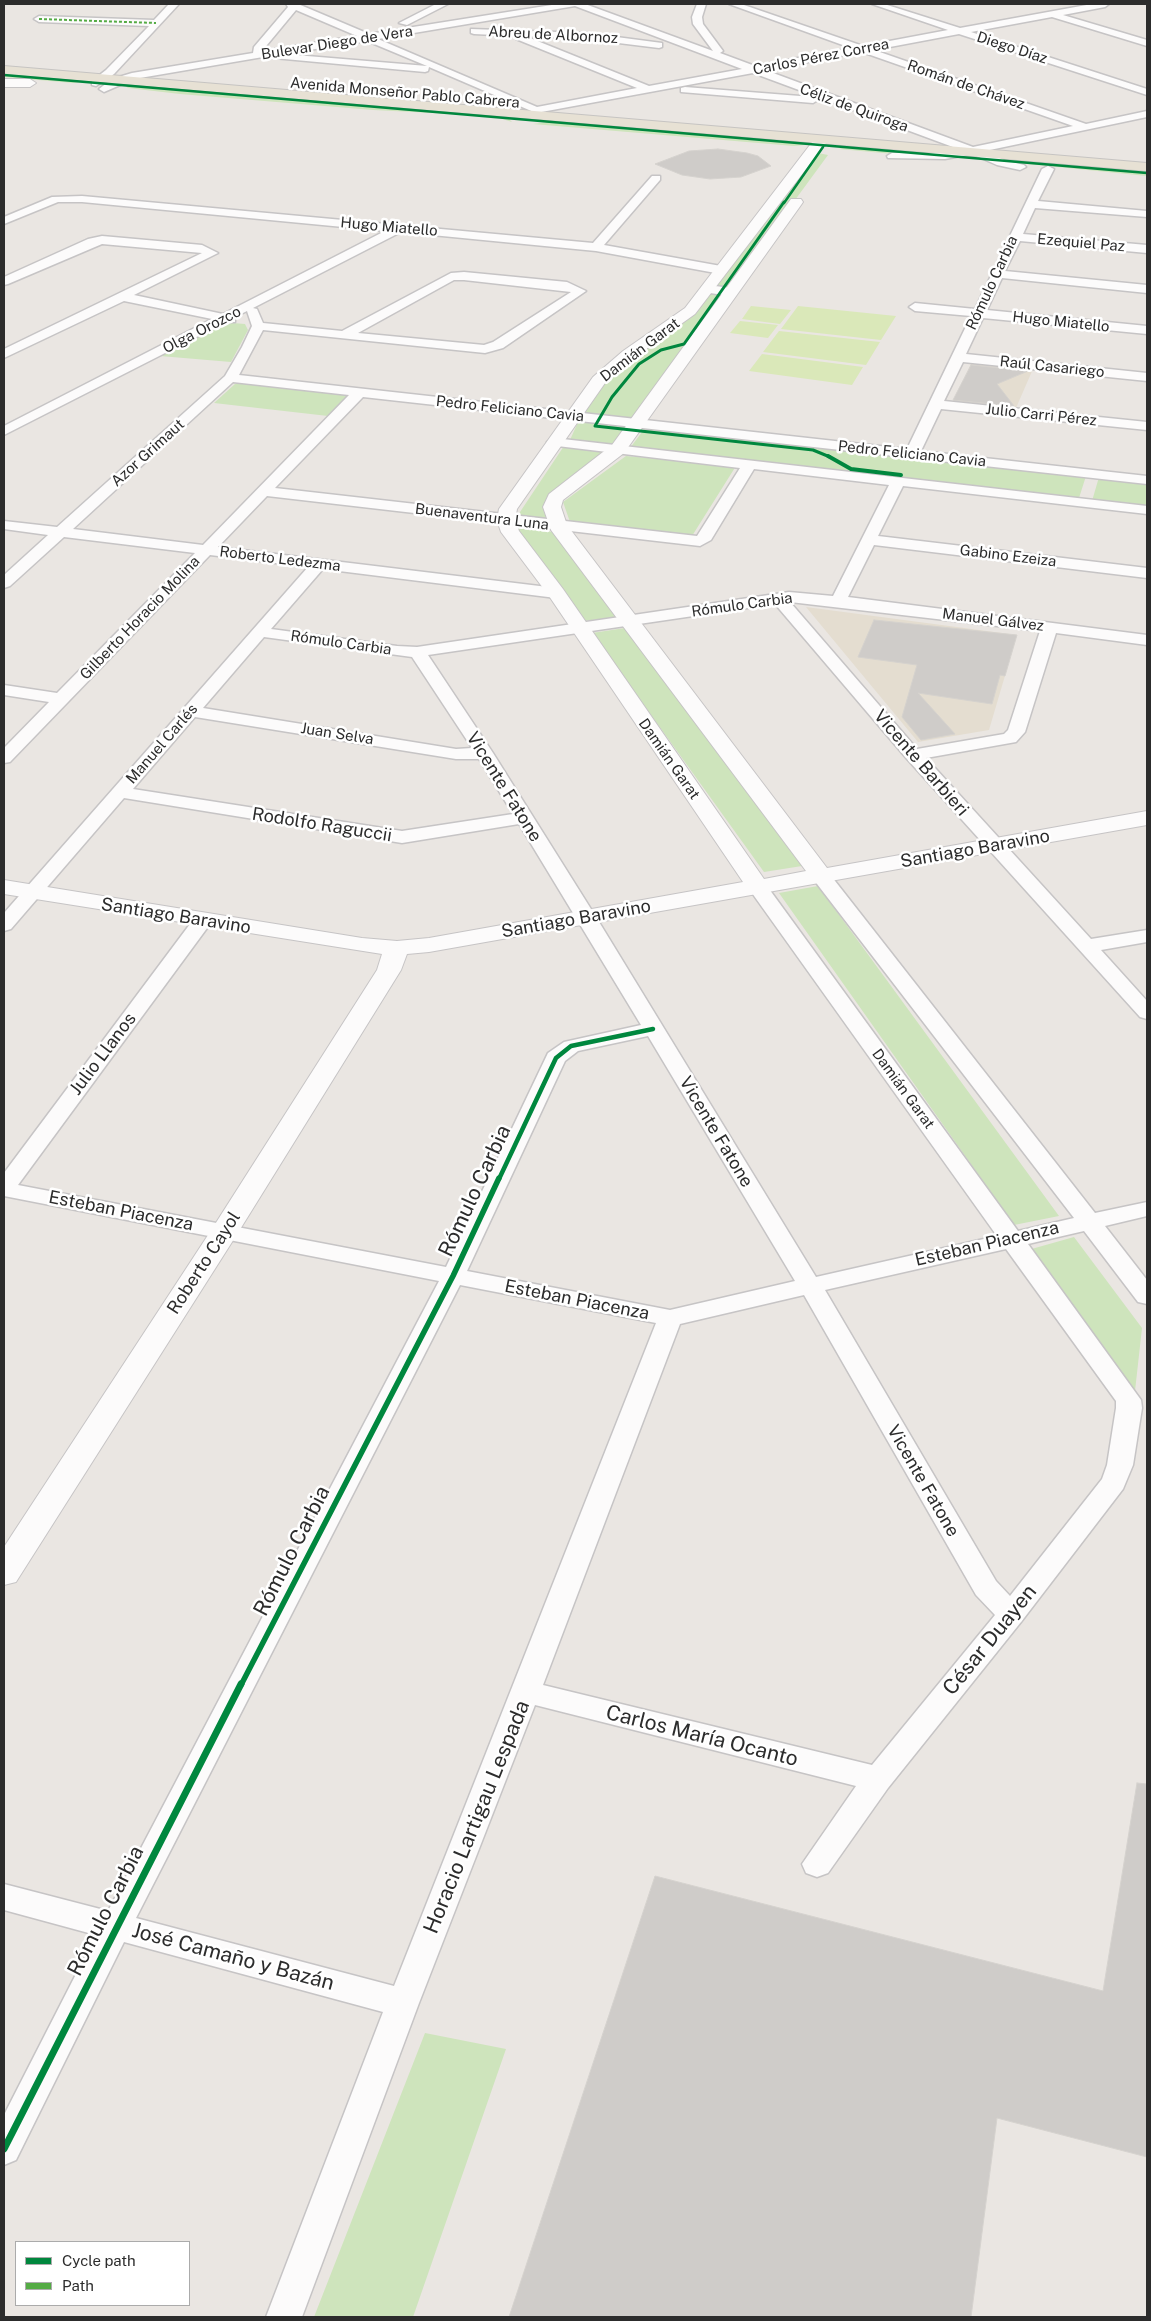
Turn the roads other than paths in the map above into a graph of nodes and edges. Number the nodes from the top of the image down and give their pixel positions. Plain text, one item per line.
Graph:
1 (174, 4) edge
2 (439, 4) edge
3 (551, 4) edge
4 (575, 4) edge
5 (590, 4) edge
6 (702, 4) edge
7 (733, 4) edge
8 (876, 4) edge
9 (1105, 4) edge
10 (293, 5) edge
11 (1028, 6) dead end
12 (1052, 14) junction
13 (39, 19) dead end
14 (156, 23) junction
15 (507, 31) junction
16 (960, 31) junction
17 (386, 33) junction
18 (365, 36) junction
19 (1147, 43) edge
20 (864, 49) junction
21 (717, 53) junction
22 (260, 54) junction
23 (758, 69) junction
24 (4, 70) edge
25 (441, 70) junction
26 (116, 81) junction
27 (4, 82) edge
28 (103, 84) junction
29 (661, 87) junction
30 (648, 89) junction
31 (1147, 92) edge
32 (842, 100) junction
33 (1147, 108) edge
34 (497, 113) junction
35 (534, 113) junction
36 (1147, 114) edge
37 (1107, 122) junction
38 (514, 125) junction
39 (1081, 125) junction
40 (657, 126) junction
41 (1147, 127) edge
42 (817, 145) junction
43 (836, 146) junction
44 (971, 150) junction
45 (892, 156) junction
46 (1020, 167) junction
47 (1147, 167) edge
48 (1048, 170) junction
49 (656, 178) dead end
50 (1147, 178) edge
51 (1031, 204) junction
52 (1147, 214) edge
53 (4, 221) edge
54 (400, 228) junction
55 (1014, 237) junction
56 (596, 247) junction
57 (1147, 249) edge
58 (721, 270) junction
59 (996, 274) junction
60 (4, 281) edge
61 (1147, 288) edge
62 (707, 289) junction
63 (731, 292) junction
64 (124, 297) junction
65 (915, 307) dead end
66 (246, 308) junction
67 (978, 313) junction
68 (224, 318) junction
69 (258, 323) junction
70 (1147, 330) edge
71 (344, 335) junction
72 (4, 354) edge
73 (957, 357) junction
74 (1147, 376) edge
75 (230, 378) junction
76 (360, 392) junction
77 (936, 404) junction
78 (573, 416) junction
79 (637, 423) junction
80 (1147, 426) edge
81 (4, 431) edge
82 (554, 442) junction
83 (618, 450) junction
84 (912, 454) junction
85 (749, 465) junction
86 (1029, 467) junction
87 (1147, 480) edge
88 (898, 482) junction
89 (264, 491) junction
90 (1019, 495) junction
91 (1147, 510) edge
92 (506, 520) junction
93 (4, 525) edge
94 (558, 526) junction
95 (60, 532) junction
96 (870, 540) junction
97 (207, 550) junction
98 (319, 564) junction
99 (1147, 573) edge
100 (4, 583) edge
101 (556, 593) junction
102 (779, 599) junction
103 (838, 601) junction
104 (630, 621) junction
105 (1050, 627) junction
106 (578, 628) junction
107 (260, 632) junction
108 (1147, 640) edge
109 (416, 652) junction
110 (4, 690) edge
111 (62, 699) junction
112 (191, 711) junction
113 (484, 753) junction
114 (913, 755) junction
115 (4, 758) edge
116 (120, 792) junction
117 (524, 818) junction
118 (1147, 818) edge
119 (994, 846) junction
120 (820, 876) junction
121 (757, 886) junction
122 (4, 887) edge
123 (32, 892) junction
124 (586, 917) junction
125 (203, 920) junction
126 (4, 925) edge
127 (1147, 936) edge
128 (1088, 946) junction
129 (397, 948) junction
130 (1147, 1013) edge
131 (653, 1029) junction
132 (4, 1189) edge
133 (1147, 1210) edge
134 (1088, 1221) junction
135 (225, 1231) junction
136 (1011, 1239) junction
137 (452, 1276) junction
138 (809, 1284) junction
139 (1147, 1296) edge
140 (670, 1318) junction
141 (1128, 1400) joint
142 (4, 1573) edge
143 (1010, 1615) junction
144 (526, 1692) junction
145 (878, 1779) junction
146 (817, 1864) dead end
147 (4, 1897) edge
148 (116, 1926) junction
149 (404, 2002) junction
150 (4, 2149) edge
151 (284, 2317) edge

1 - 14 street
2 - 17 street
3 - 17 street, Bulevar Diego de Vera
4 - 17 street, Bulevar Diego de Vera
4 - 21 street, Céliz de Quiroga
5 - 21 street, Céliz de Quiroga
6 - 21 street
7 - 20 street, Román de Chávez
8 - 16 street, Diego Díaz
9 - 12 street, Carlos Pérez Correa
10 - 18 street
10 - 22 street
11 - 12 street
12 - 16 street, Carlos Pérez Correa
12 - 19 street
13 - 14 street
14 - 28 street
15 - 17 street, Abreu de Albornoz
15 - 21 street, Abreu de Albornoz
15 - 30 street
16 - 20 street, Carlos Pérez Correa
16 - 31 street, Diego Díaz
17 - 18 street, Bulevar Diego de Vera
18 - 22 street, Bulevar Diego de Vera
18 - 25 street
20 - 23 street, Carlos Pérez Correa
20 - 39 street, Román de Chávez
21 - 23 street, Céliz de Quiroga
22 - 25 street
22 - 26 street, Bulevar Diego de Vera
22 - 28 street, Bulevar Diego de Vera
23 - 29 street, Carlos Pérez Correa
23 - 32 street, Céliz de Quiroga
24 - 28 main road, Avenida Monseñor Pablo Cabrera
25 - 35 street
26 - 28 main road, Avenida Monseñor Pablo Cabrera
26 - 34 main road, Avenida Monseñor Pablo Cabrera
27 - 28 main road, Avenida Monseñor Pablo Cabrera
28 - 38 main road, Avenida Monseñor Pablo Cabrera
29 - 30 street, Carlos Pérez Correa
29 - 32 street
30 - 35 street, Carlos Pérez Correa
32 - 44 street, Céliz de Quiroga
33 - 39 street
34 - 35 main road, Avenida Monseñor Pablo Cabrera
34 - 38 main road
35 - 40 main road, Avenida Monseñor Pablo Cabrera
36 - 37 street
37 - 39 street
37 - 41 street
38 - 40 main road
38 - 42 main road, Avenida Monseñor Pablo Cabrera
39 - 44 street
40 - 42 main road, Avenida Monseñor Pablo Cabrera
42 - 43 main road, Avenida Monseñor Pablo Cabrera
42 - 58 main road, Damián Garat
43 - 44 main road, Avenida Monseñor Pablo Cabrera
43 - 45 main road, Avenida Monseñor Pablo Cabrera
43 - 63 main road, Damián Garat
44 - 45 street
44 - 46 street, Céliz de Quiroga
44 - 47 main road, Avenida Monseñor Pablo Cabrera
45 - 46 main road, Avenida Monseñor Pablo Cabrera
46 - 48 main road, Avenida Monseñor Pablo Cabrera
48 - 50 main road, Avenida Monseñor Pablo Cabrera
48 - 51 street, Rómulo Carbia
49 - 56 street
51 - 52 street
51 - 55 street, Rómulo Carbia
53 - 54 street, Hugo Miatello
54 - 56 street, Hugo Miatello
54 - 66 street, Olga Orozco
55 - 57 street, Ezequiel Paz
55 - 59 street, Rómulo Carbia
56 - 58 street, Hugo Miatello
58 - 62 main road, Damián Garat
59 - 61 street
59 - 67 street, Rómulo Carbia
60 - 64 street
62 - 63 street
62 - 78 main road, Damián Garat
63 - 79 main road, Damián Garat
64 - 68 street
64 - 72 street
65 - 67 street, Hugo Miatello
66 - 68 street, Olga Orozco
66 - 69 street
67 - 70 street, Hugo Miatello
67 - 73 street, Rómulo Carbia
68 - 69 street
68 - 81 street, Olga Orozco
69 - 71 street
69 - 75 street, Azor Grimaut
71 - 71 street
73 - 74 street, Raúl Casariego
73 - 77 street, Rómulo Carbia
75 - 76 street, Pedro Feliciano Cavia
75 - 95 street, Azor Grimaut
76 - 78 street, Pedro Feliciano Cavia
76 - 89 street, Gilberto Horacio Molina
77 - 80 street, Julio Carri Pérez
77 - 84 street, Rómulo Carbia
78 - 79 street, Pedro Feliciano Cavia
78 - 82 main road, Damián Garat
79 - 83 main road, Damián Garat
79 - 84 street, Pedro Feliciano Cavia
82 - 83 street, Pedro Feliciano Cavia
82 - 92 main road, Damián Garat
83 - 85 street, Pedro Feliciano Cavia
83 - 94 main road, Damián Garat
84 - 86 street, Pedro Feliciano Cavia
85 - 88 street, Pedro Feliciano Cavia
85 - 94 street, Buenaventura Luna
86 - 87 street, Pedro Feliciano Cavia
86 - 90 street
88 - 90 street, Pedro Feliciano Cavia
88 - 96 street
89 - 92 street, Buenaventura Luna
89 - 97 street, Gilberto Horacio Molina
90 - 91 street, Pedro Feliciano Cavia
92 - 94 street, Buenaventura Luna
92 - 101 main road, Damián Garat
93 - 95 street, Roberto Ledezma
94 - 104 main road, Damián Garat
95 - 97 street, Roberto Ledezma
95 - 100 street, Azor Grimaut
96 - 99 street, Gabino Ezeiza
96 - 103 street
97 - 98 street, Roberto Ledezma
97 - 111 street, Gilberto Horacio Molina
98 - 101 street, Roberto Ledezma
98 - 107 street, Manuel Carlés
101 - 106 main road, Damián Garat
102 - 103 street, Rómulo Carbia
102 - 104 street, Rómulo Carbia
102 - 114 street, Vicente Barbieri
103 - 105 street, Manuel Gálvez
104 - 106 street, Rómulo Carbia
104 - 120 main road, Damián Garat
105 - 108 street, Manuel Gálvez
105 - 114 street
106 - 109 street, Rómulo Carbia
106 - 121 main road, Damián Garat
107 - 109 street, Rómulo Carbia
107 - 112 street, Manuel Carlés
109 - 113 street, Vicente Fatone
110 - 111 street
111 - 115 street, Gilberto Horacio Molina
112 - 113 street, Juan Selva
112 - 116 street, Manuel Carlés
113 - 117 street, Vicente Fatone
114 - 119 street, Vicente Barbieri
116 - 117 street, Rodolfo Raguccii
116 - 123 street, Manuel Carlés
117 - 124 street, Vicente Fatone
118 - 119 main road, Santiago Baravino
119 - 120 main road, Santiago Baravino
119 - 128 street, Vicente Barbieri
120 - 121 main road, Santiago Baravino
120 - 134 street, Damián Garat
121 - 124 main road, Santiago Baravino
121 - 136 street, Damián Garat
122 - 123 main road, Santiago Baravino
123 - 125 main road, Santiago Baravino
123 - 126 street, Manuel Carlés
124 - 129 main road, Santiago Baravino
124 - 131 street, Vicente Fatone
125 - 129 main road, Santiago Baravino
125 - 132 street, Julio Llanos
127 - 128 street
128 - 130 street, Vicente Barbieri
129 - 135 main road, Roberto Cayol
131 - 137 street, Rómulo Carbia
131 - 138 street, Vicente Fatone
132 - 135 street, Esteban Piacenza
133 - 134 street, Esteban Piacenza
134 - 136 street, Esteban Piacenza
134 - 139 street, Damián Garat
135 - 137 street, Esteban Piacenza
135 - 142 main road, Roberto Cayol
136 - 138 street, Esteban Piacenza
136 - 141 street, Damián Garat
137 - 140 street, Esteban Piacenza
137 - 148 street, Rómulo Carbia
138 - 140 street, Esteban Piacenza
138 - 143 street, Vicente Fatone
140 - 144 street, Horacio Lartigau Lespada
141 - 143 street, César Duayen
143 - 145 street, César Duayen
144 - 145 street, Carlos María Ocanto
144 - 149 street, Horacio Lartigau Lespada
145 - 146 street, César Duayen
147 - 148 street, José Camaño y Bazán
148 - 149 street, José Camaño y Bazán
148 - 150 street, Rómulo Carbia
149 - 151 street, Horacio Lartigau Lespada

